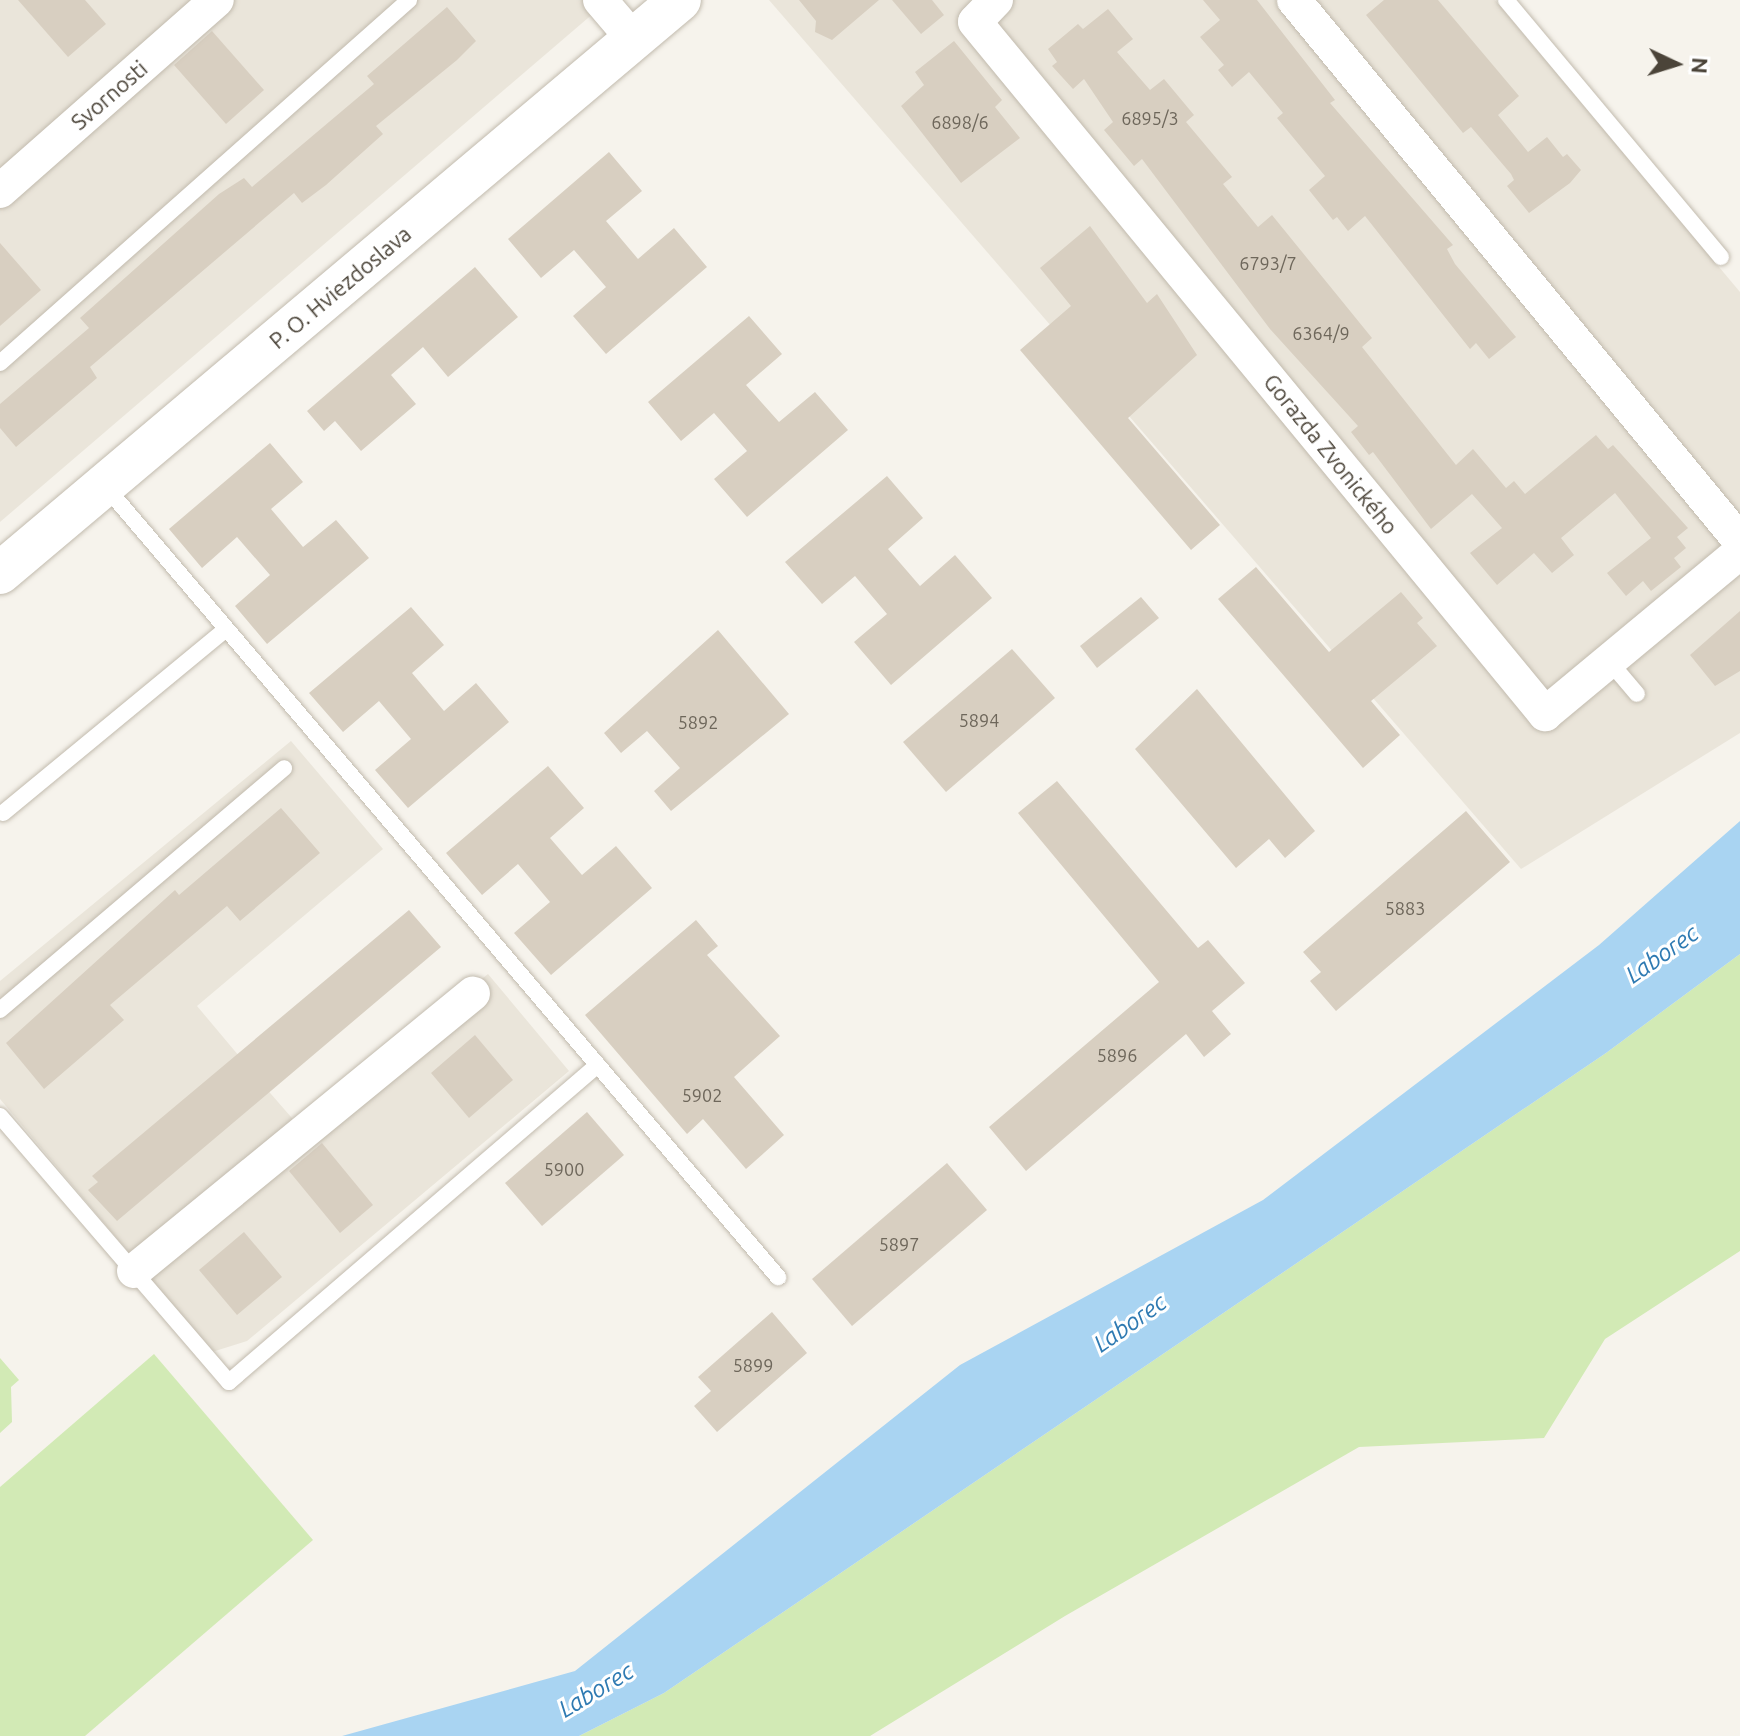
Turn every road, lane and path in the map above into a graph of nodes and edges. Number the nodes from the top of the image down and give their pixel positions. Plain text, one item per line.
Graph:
1 (217, 0) edge
2 (409, 0) edge
3 (600, 0) edge
4 (680, 0) edge
5 (996, 0) edge
6 (1294, 0) edge
7 (1506, 0) edge
8 (634, 40) junction
9 (0, 191) edge
10 (1721, 257) dead end
11 (0, 363) edge
12 (104, 485) junction
13 (1740, 541) edge
14 (1740, 552) edge
15 (0, 573) edge
16 (226, 629) junction
17 (1609, 661) junction
18 (1637, 694) dead end
19 (284, 768) dead end
20 (3, 813) dead end
21 (473, 994) dead end
22 (0, 1010) edge
23 (598, 1065) junction
24 (0, 1116) edge
25 (134, 1271) junction
26 (778, 1277) dead end

1 - 9 street, Svornosti
2 - 11 lane
3 - 8 street
4 - 8 street, P. O. Hviezdoslava
5 - 17 street, Gorazda Zvonického
6 - 13 street
7 - 10 lane
8 - 12 street, P. O. Hviezdoslava
12 - 15 street, P. O. Hviezdoslava
12 - 16 lane
14 - 17 street, Gorazda Zvonického
16 - 20 lane
16 - 23 lane
17 - 18 lane
19 - 22 lane
21 - 25 street
23 - 25 lane
23 - 26 lane
24 - 25 lane

